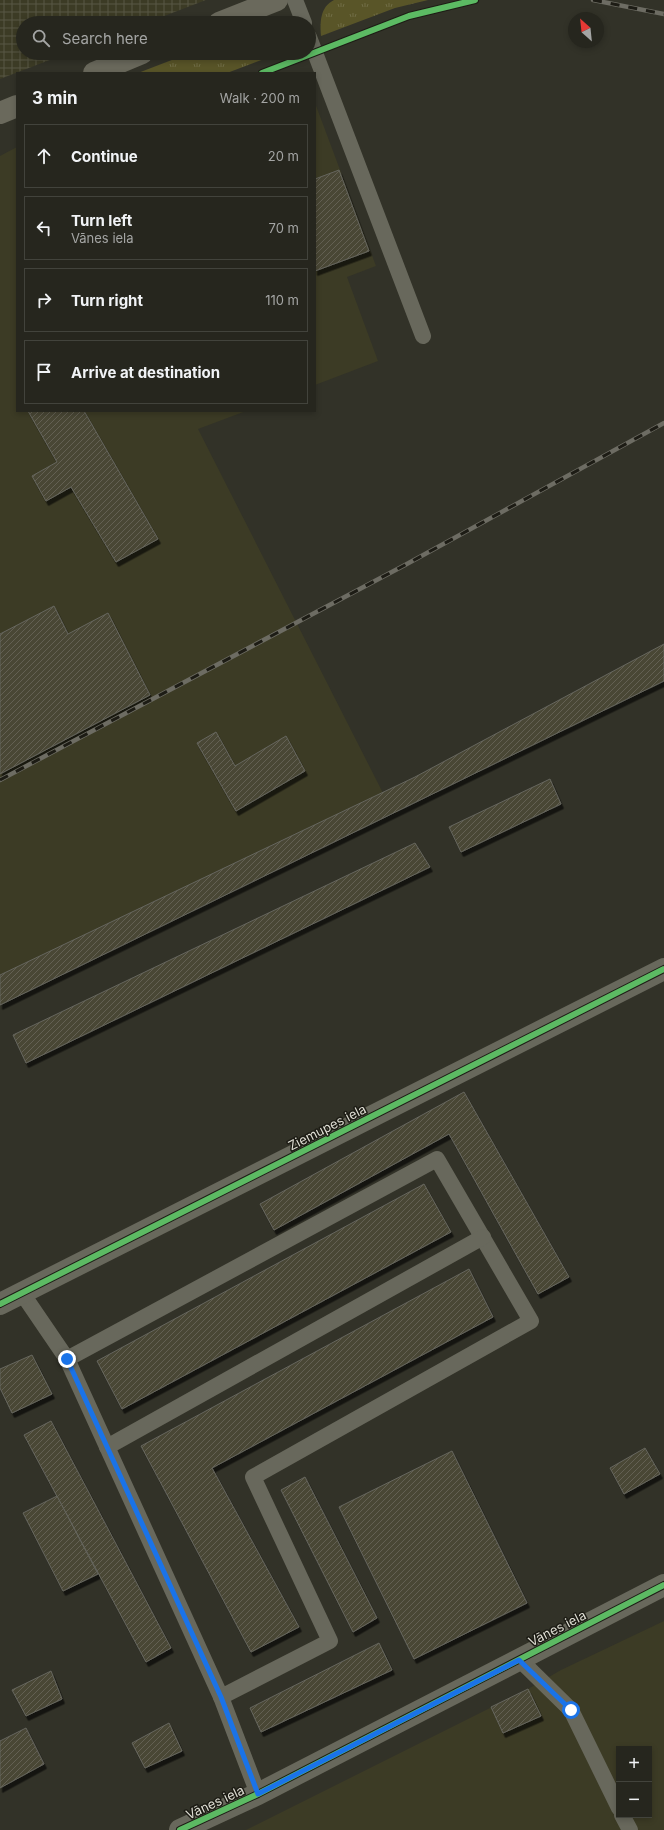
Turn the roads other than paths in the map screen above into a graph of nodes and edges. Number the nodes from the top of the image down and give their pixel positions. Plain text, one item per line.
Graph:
1 (277, 0) edge
2 (295, 0) edge
3 (237, 16) edge
4 (301, 16) edge
5 (316, 55) edge
6 (125, 60) edge
7 (96, 72) edge
8 (16, 106) edge
9 (0, 113) edge
10 (424, 336) dead end
11 (664, 969) edge
12 (483, 1237) junction
13 (22, 1293) junction
14 (0, 1304) edge
15 (67, 1359) junction
16 (108, 1447) junction
17 (664, 1585) edge
18 (519, 1660) junction
19 (221, 1697) junction
20 (258, 1794) junction
21 (616, 1802) edge
22 (624, 1818) edge
23 (180, 1830) edge
24 (630, 1830) edge

1 - 3 main road
2 - 4 lane
5 - 10 lane
6 - 7 main road
8 - 9 main road
11 - 13 street, Ziemupes iela
12 - 15 lane
12 - 16 lane
12 - 19 lane
13 - 14 street, Ziemupes iela
13 - 15 lane
15 - 16 lane
16 - 19 lane
17 - 18 street, Vānes iela
18 - 20 street, Vānes iela
18 - 21 lane
19 - 20 lane
20 - 23 street, Vānes iela
22 - 24 lane

